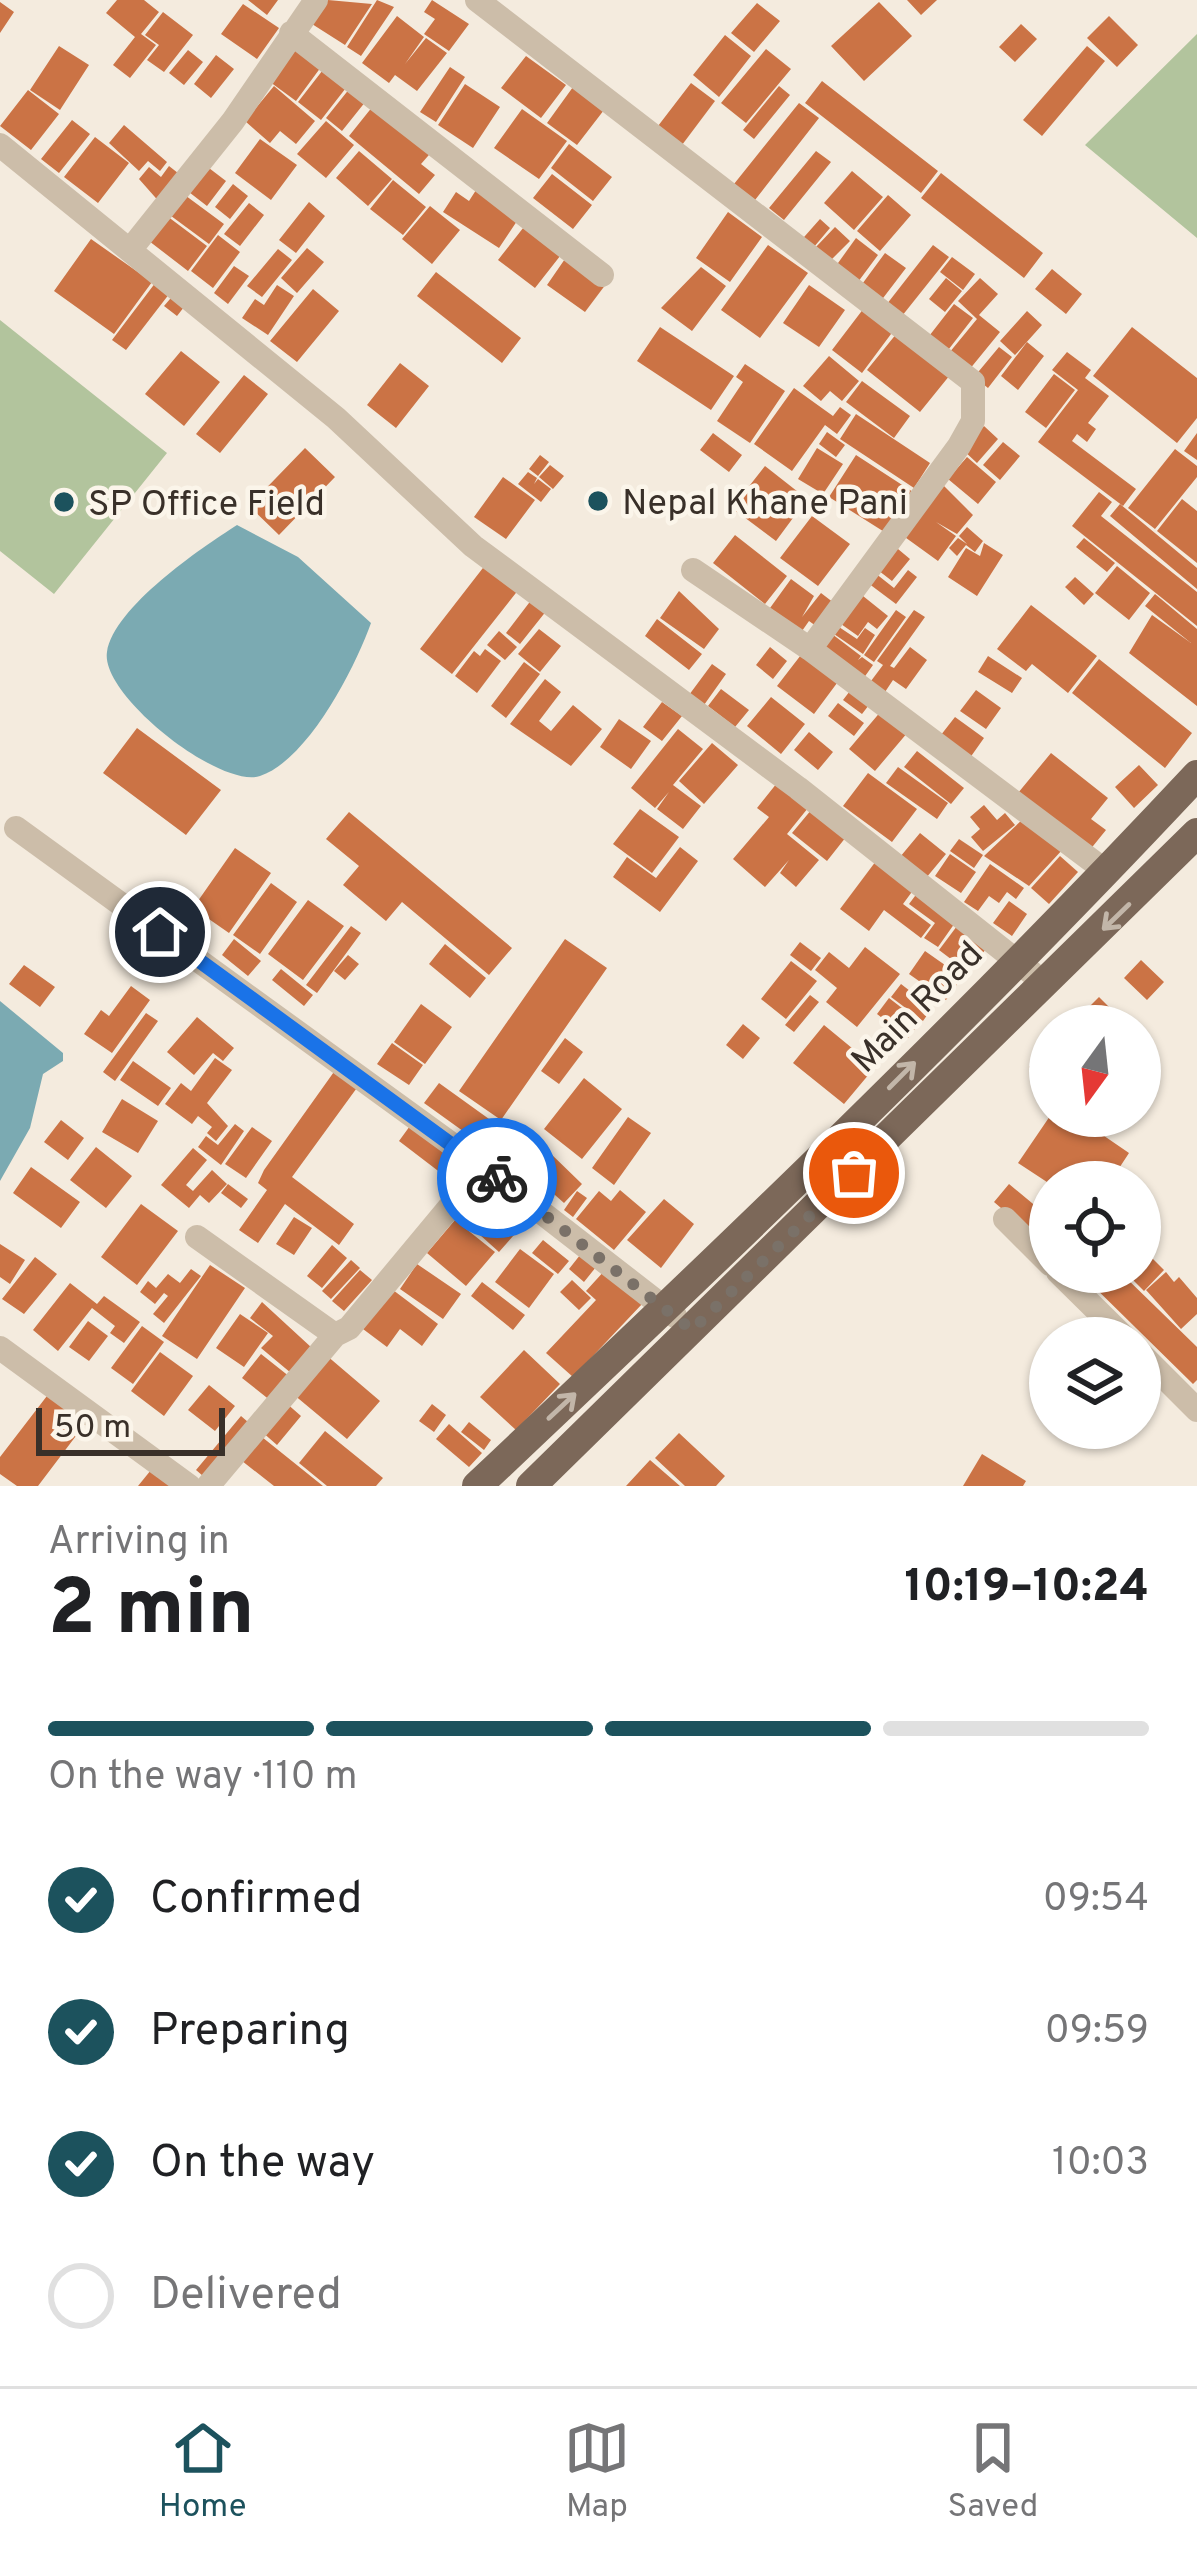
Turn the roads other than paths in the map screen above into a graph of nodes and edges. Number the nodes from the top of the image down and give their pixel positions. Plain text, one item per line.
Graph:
1 (316, 0) edge
2 (477, 0) edge
3 (291, 34) junction
4 (0, 145) edge
5 (130, 250) junction
6 (602, 275) dead end
7 (693, 570) dead end
8 (810, 649) junction
9 (1197, 776) edge
10 (16, 828) dead end
11 (1197, 833) edge
12 (1107, 872) junction
13 (1016, 962) junction
14 (1048, 985) junction
15 (483, 1167) junction
16 (1005, 1220) dead end
17 (197, 1237) dead end
18 (1029, 1243) edge
19 (1079, 1293) edge
20 (665, 1309) junction
21 (1104, 1317) edge
22 (692, 1330) junction
23 (335, 1335) junction
24 (0, 1348) edge
25 (1161, 1374) edge
26 (1197, 1410) edge
27 (189, 1486) edge
28 (208, 1486) edge
29 (477, 1486) edge
30 (531, 1486) edge

1 - 3 street
2 - 8 street
3 - 5 street
3 - 6 street
4 - 5 street
5 - 13 street
7 - 8 street
8 - 12 street
9 - 12 main road, Main Road
10 - 15 street
11 -> 14 main road, Main Road
12 - 13 main road, Main Road
13 - 14 street
20 -> 13 main road, Main Road
14 - 22 main road, Main Road
15 - 20 street
15 - 23 street
16 - 18 street
17 - 23 street
19 - 21 street
20 - 22 street
29 -> 20 main road, Main Road
22 - 30 main road, Main Road
23 - 28 street
24 - 27 street
25 - 26 street

